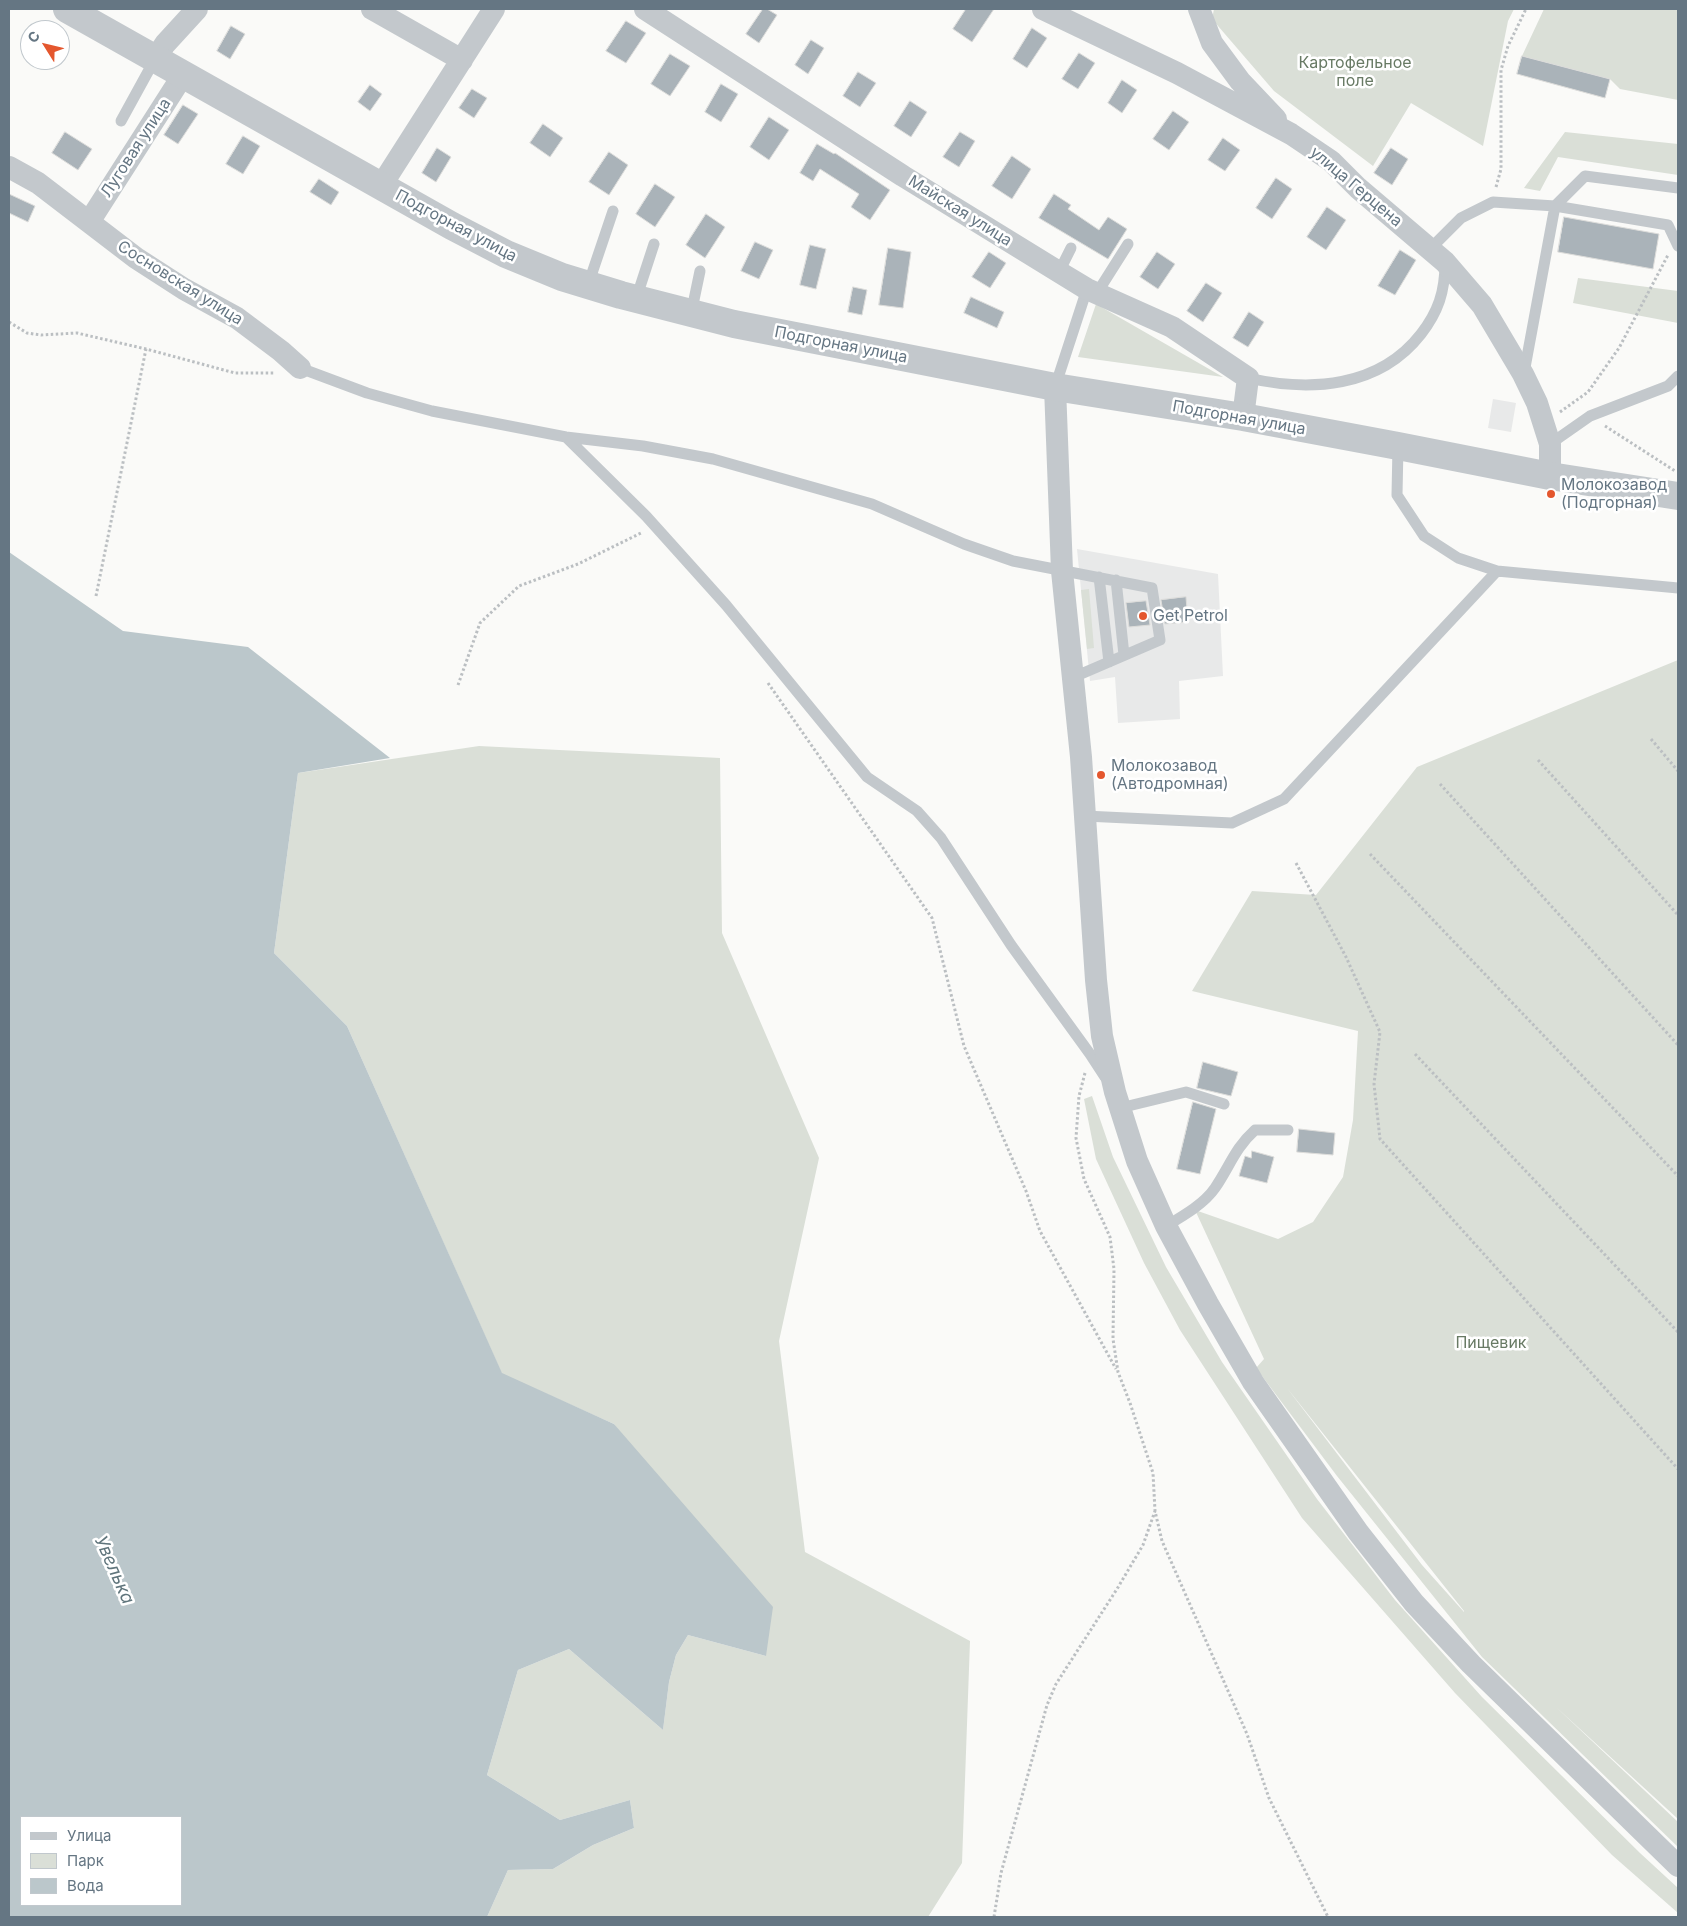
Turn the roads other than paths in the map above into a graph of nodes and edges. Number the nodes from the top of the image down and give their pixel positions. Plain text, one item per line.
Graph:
1 (67, 9) edge
2 (197, 9) edge
3 (372, 9) edge
4 (494, 9) edge
5 (645, 9) edge
6 (1043, 9) edge
7 (1199, 9) edge
8 (154, 59) junction
9 (462, 60) junction
10 (183, 75) junction
11 (121, 121) dead end
12 (1291, 134) junction
13 (9, 167) edge
14 (381, 186) junction
15 (1678, 188) edge
16 (1555, 206) junction
17 (613, 211) dead end
18 (89, 222) junction
19 (654, 244) dead end
20 (1128, 244) dead end
21 (1677, 244) edge
22 (1071, 248) dead end
23 (1437, 255) junction
24 (700, 271) dead end
25 (1060, 272) junction
26 (588, 285) junction
27 (1092, 291) junction
28 (636, 300) junction
29 (692, 314) junction
30 (300, 368) joint
31 (1523, 374) junction
32 (1678, 376) edge
33 (1248, 378) junction
34 (1055, 387) junction
35 (1243, 418) junction
36 (1547, 434) junction
37 (566, 438) junction
38 (1398, 446) junction
39 (1550, 476) junction
40 (1678, 496) edge
41 (1062, 571) junction
42 (1498, 571) junction
43 (1099, 577) junction
44 (1116, 580) junction
45 (1678, 588) edge
46 (1124, 654) junction
47 (1109, 662) junction
48 (1074, 677) junction
49 (1085, 816) junction
50 (1117, 1100) junction
51 (1224, 1104) dead end
52 (1288, 1130) dead end
53 (1166, 1226) junction
54 (1678, 1866) edge

1 - 8 street, Подгорная улица
2 - 8 street
3 - 9 street
4 - 9 street
5 - 25 street, Майская улица
6 - 12 street, улица Герцена
7 - 12 street
8 - 10 street, Подгорная улица
8 - 11 lane
9 - 14 street
10 - 14 street, Подгорная улица
10 - 18 street, Луговая улица
12 - 23 street, улица Герцена
13 - 18 street, Сосновская улица
14 - 26 street, Подгорная улица
15 - 16 lane
16 - 21 lane
16 - 23 lane
16 - 31 lane
17 - 26 lane
18 - 30 street, Сосновская улица
19 - 28 lane
20 - 27 lane
22 - 25 lane
23 - 31 street, улица Герцена
23 - 33 lane
24 - 29 lane
25 - 27 street, Майская улица
26 - 28 street, Подгорная улица
27 - 33 street, Майская улица
27 - 34 lane
28 - 29 street, Подгорная улица
29 - 34 street, Подгорная улица
30 - 37 lane
31 - 36 street, улица Герцена
32 - 36 lane
33 - 35 street
34 - 35 street, Подгорная улица
34 - 41 street
35 - 38 street, Подгорная улица
36 - 39 street, улица Герцена
37 - 41 lane
37 - 50 lane
38 - 39 street, Подгорная улица
38 - 42 lane
39 - 40 street, Подгорная улица
41 - 43 lane
41 - 48 street
42 - 45 lane
42 - 49 lane
43 - 44 lane
43 - 47 lane
44 - 46 lane
44 - 46 lane
46 - 47 lane
47 - 48 lane
48 - 49 street
49 - 50 street
50 - 51 lane
50 - 53 street
52 - 53 lane
53 - 54 street

